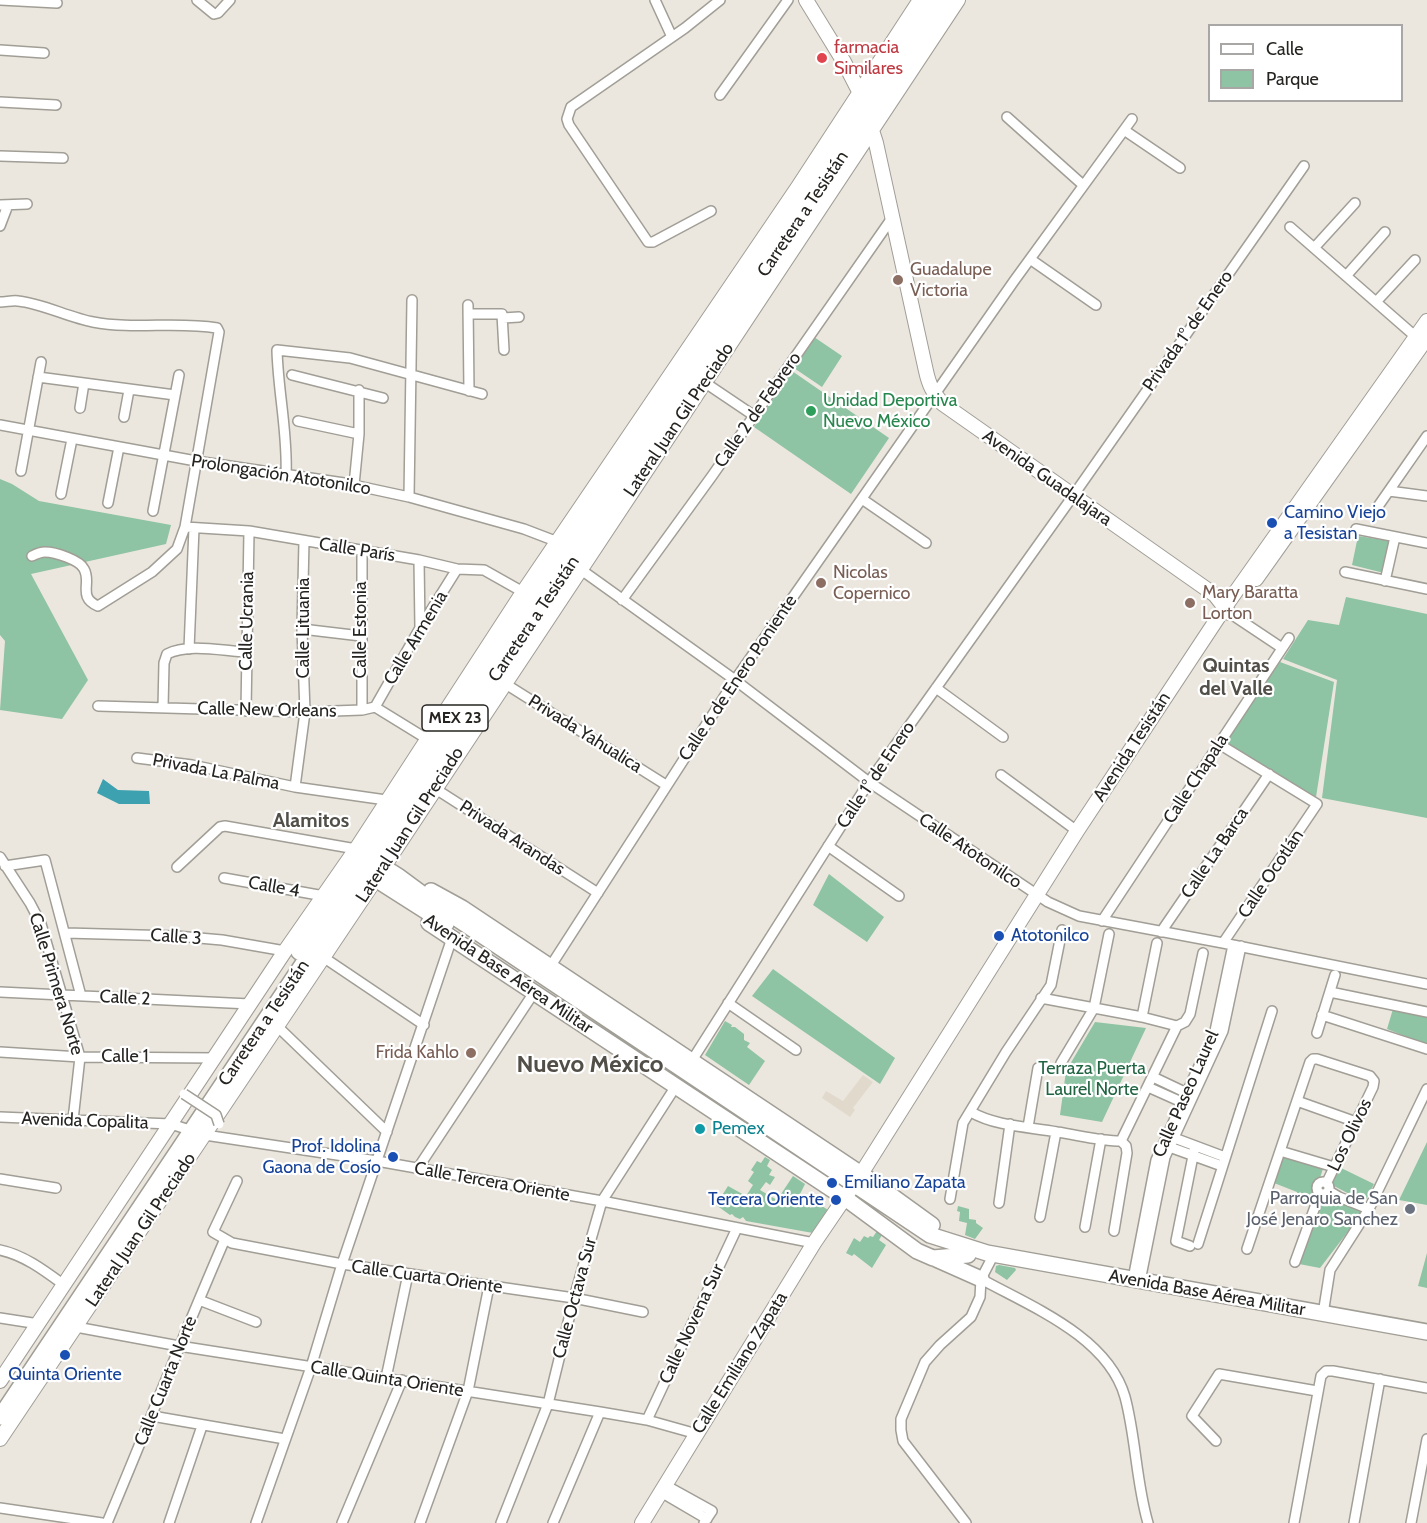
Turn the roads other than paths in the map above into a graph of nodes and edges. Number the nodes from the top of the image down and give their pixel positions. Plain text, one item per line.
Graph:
1 (0, 0) edge
2 (197, 0) edge
3 (230, 0) edge
4 (655, 0) edge
5 (720, 0) edge
6 (788, 0) edge
7 (806, 0) edge
8 (817, 0) edge
9 (920, 0) edge
10 (932, 0) edge
11 (947, 0) edge
12 (958, 0) edge
13 (57, 3) dead end
14 (672, 37) junction
15 (0, 50) edge
16 (44, 52) dead end
17 (720, 95) dead end
18 (0, 102) edge
19 (56, 105) dead end
20 (869, 106) junction
21 (1007, 117) dead end
22 (1132, 119) dead end
23 (1124, 130) junction
24 (0, 156) edge
25 (63, 158) dead end
26 (1304, 166) dead end
27 (1180, 168) dead end
28 (1083, 185) junction
29 (1355, 203) dead end
30 (27, 204) dead end
31 (4, 205) edge
32 (711, 211) dead end
33 (892, 218) junction
34 (0, 226) edge
35 (1290, 227) dead end
36 (1384, 231) dead end
37 (1314, 248) junction
38 (1030, 259) junction
39 (1415, 260) dead end
40 (1346, 276) junction
41 (411, 300) dead end
42 (0, 302) edge
43 (1376, 302) junction
44 (1096, 305) dead end
45 (519, 317) dead end
46 (503, 318) junction
47 (1427, 321) edge
48 (1421, 338) edge
49 (504, 350) dead end
50 (41, 362) dead end
51 (179, 375) dead end
52 (292, 375) dead end
53 (411, 375) junction
54 (38, 377) junction
55 (704, 382) junction
56 (84, 383) junction
57 (129, 390) junction
58 (359, 390) junction
59 (470, 391) junction
60 (482, 394) dead end
61 (175, 395) junction
62 (935, 396) junction
63 (383, 398) dead end
64 (80, 408) dead end
65 (753, 415) junction
66 (124, 417) dead end
67 (298, 421) dead end
68 (0, 425) edge
69 (28, 430) junction
70 (359, 434) junction
71 (1427, 436) edge
72 (72, 439) junction
73 (119, 447) junction
74 (164, 456) junction
75 (196, 461) junction
76 (21, 471) dead end
77 (286, 476) junction
78 (354, 485) junction
79 (1389, 491) junction
80 (62, 494) dead end
81 (409, 496) junction
82 (1073, 496) junction
83 (1427, 496) edge
84 (862, 499) junction
85 (108, 503) dead end
86 (617, 503) junction
87 (1379, 505) dead end
88 (153, 512) dead end
89 (190, 527) junction
90 (1356, 529) dead end
91 (249, 531) junction
92 (1395, 537) junction
93 (304, 541) junction
94 (558, 542) junction
95 (926, 543) dead end
96 (1427, 543) edge
97 (362, 550) junction
98 (32, 556) dead end
99 (419, 560) junction
100 (457, 569) junction
101 (580, 570) junction
102 (1345, 572) dead end
103 (1385, 581) junction
104 (1427, 589) edge
105 (523, 592) junction
106 (622, 600) junction
107 (1228, 611) junction
108 (420, 628) junction
109 (302, 629) junction
110 (361, 636) junction
111 (1289, 638) dead end
112 (1282, 648) junction
113 (189, 649) junction
114 (247, 652) junction
115 (735, 680) junction
116 (504, 683) junction
117 (936, 688) junction
118 (98, 706) dead end
119 (375, 707) junction
120 (163, 708) junction
121 (362, 710) junction
122 (246, 711) junction
123 (305, 712) junction
124 (1003, 737) dead end
125 (427, 739) junction
126 (1219, 744) junction
127 (137, 758) dead end
128 (1269, 774) junction
129 (1001, 775) dead end
130 (869, 782) junction
131 (430, 785) junction
132 (666, 785) junction
133 (295, 787) junction
134 (386, 800) junction
135 (1077, 831) junction
136 (828, 846) junction
137 (2, 861) edge
138 (367, 866) junction
139 (177, 867) dead end
140 (398, 876) junction
141 (224, 878) dead end
142 (598, 893) junction
143 (324, 896) junction
144 (899, 896) dead end
145 (1038, 897) junction
146 (1102, 921) junction
147 (1062, 930) dead end
148 (1161, 932) junction
149 (66, 933) junction
150 (1109, 934) dead end
151 (452, 938) junction
152 (1157, 943) dead end
153 (1233, 945) junction
154 (285, 951) junction
155 (1203, 952) dead end
156 (323, 957) junction
157 (550, 967) junction
158 (1335, 975) dead end
159 (1427, 984) edge
160 (534, 991) junction
161 (0, 992) edge
162 (1330, 992) junction
163 (63, 995) junction
164 (81, 996) junction
165 (1041, 998) junction
166 (728, 1003) junction
167 (250, 1004) junction
168 (1094, 1008) junction
169 (1272, 1011) dead end
170 (1427, 1012) edge
171 (1322, 1015) junction
172 (1142, 1017) junction
173 (424, 1025) junction
174 (277, 1026) junction
175 (1177, 1026) junction
176 (1317, 1033) dead end
177 (1427, 1049) edge
178 (796, 1050) dead end
179 (0, 1052) edge
180 (80, 1057) junction
181 (214, 1058) junction
182 (691, 1062) junction
183 (1061, 1063) dead end
184 (1038, 1068) dead end
185 (1153, 1077) junction
186 (676, 1086) junction
187 (1148, 1087) junction
188 (1427, 1089) edge
189 (184, 1094) dead end
190 (1190, 1094) junction
191 (1297, 1101) junction
192 (1185, 1104) junction
193 (971, 1112) junction
194 (0, 1117) edge
195 (73, 1120) junction
196 (1356, 1122) junction
197 (219, 1124) dead end
198 (1010, 1124) junction
199 (1028, 1127) junction
200 (187, 1129) junction
201 (387, 1132) junction
202 (1056, 1132) junction
203 (1101, 1139) junction
204 (1121, 1141) junction
205 (1168, 1141) junction
206 (1193, 1150) junction
207 (1280, 1151) junction
208 (377, 1161) junction
209 (1224, 1162) junction
210 (1334, 1167) junction
211 (418, 1168) junction
212 (0, 1179) edge
213 (237, 1181) dead end
214 (56, 1188) dead end
215 (1325, 1189) junction
216 (853, 1190) junction
217 (950, 1199) dead end
218 (602, 1201) junction
219 (999, 1203) dead end
220 (1369, 1209) junction
221 (1040, 1217) dead end
222 (1085, 1227) dead end
223 (737, 1228) junction
224 (1114, 1231) dead end
225 (225, 1239) junction
226 (814, 1243) junction
227 (963, 1249) junction
228 (1247, 1249) dead end
229 (0, 1250) edge
230 (990, 1254) junction
231 (933, 1258) junction
232 (1296, 1262) dead end
233 (342, 1264) junction
234 (408, 1274) junction
235 (981, 1279) junction
236 (1136, 1280) junction
237 (64, 1285) junction
238 (489, 1286) junction
239 (574, 1298) junction
240 (199, 1300) junction
241 (644, 1312) dead end
242 (1323, 1314) junction
243 (0, 1318) edge
244 (256, 1322) dead end
245 (39, 1324) junction
246 (76, 1327) junction
247 (1427, 1332) edge
248 (179, 1346) junction
249 (311, 1367) junction
250 (386, 1378) junction
251 (1380, 1379) junction
252 (402, 1380) junction
253 (0, 1381) edge
254 (1427, 1388) edge
255 (468, 1391) junction
256 (1317, 1391) junction
257 (0, 1399) edge
258 (548, 1404) junction
259 (600, 1412) junction
260 (152, 1416) junction
261 (0, 1417) edge
262 (647, 1420) junction
263 (202, 1426) junction
264 (697, 1434) junction
265 (0, 1439) edge
266 (285, 1439) junction
267 (1427, 1439) edge
268 (1216, 1441) dead end
269 (663, 1488) junction
270 (0, 1508) edge
271 (708, 1518) edge
272 (52, 1520) edge
273 (102, 1523) edge
274 (107, 1523) edge
275 (169, 1523) edge
276 (256, 1523) edge
277 (342, 1523) edge
278 (420, 1523) edge
279 (501, 1523) edge
280 (553, 1523) edge
281 (642, 1523) edge
282 (966, 1523) edge
283 (1148, 1523) edge
284 (1294, 1523) edge
285 (1354, 1523) edge
286 (1411, 1523) edge

1 - 13 street
2 - 3 street
4 - 14 street
5 - 14 street
6 - 17 street
7 - 20 main road
8 - 20 main road
9 - 20 main road, Lateral Juan Gil Preciado
10 - 20 main road, Carretera a Tesistán / MEX 23
11 - 20 main road, Carretera a Tesistán / MEX 23
12 - 20 main road, Lateral Juan Gil Preciado
14 - 32 street
15 - 16 street
18 - 19 street
20 - 33 main road
20 - 55 main road, Lateral Juan Gil Preciado
20 - 86 main road, Carretera a Tesistán / MEX 23
20 - 94 main road, Lateral Juan Gil Preciado
20 - 138 main road, Carretera a Tesistán / MEX 23
21 - 28 street
22 - 23 street, Calle 6 de Enero Poniente
23 - 27 street
23 - 28 street, Calle 6 de Enero Poniente
24 - 25 street
26 - 82 street, Privada 1° de Enero
28 - 38 street, Calle 6 de Enero Poniente
29 - 37 street
30 - 31 street
31 - 34 street
33 - 62 main road
33 - 65 street, Calle 2 de Febrero
35 - 37 street
36 - 40 street
37 - 40 street
38 - 44 street
38 - 62 street, Calle 6 de Enero Poniente
39 - 43 street
40 - 43 street
41 - 53 street
42 - 75 street
43 - 48 street
45 - 46 street
46 - 49 street
46 - 59 street
47 - 48 main road, Avenida Tesistán
48 - 107 main road, Avenida Tesistán
50 - 54 street
51 - 61 street
52 - 58 street
53 - 59 street
53 - 77 street
53 - 81 street
54 - 56 street
54 - 69 street
55 - 65 street
55 - 86 main road, Lateral Juan Gil Preciado
56 - 57 street
56 - 64 street
57 - 61 street
57 - 66 street
58 - 63 street
58 - 70 street
59 - 60 street
61 - 74 street
62 - 82 main road, Avenida Guadalajara
62 - 84 street, Calle 6 de Enero Poniente
65 - 106 street, Calle 2 de Febrero
67 - 70 street
68 - 69 street, Prolongación Atotonilco
69 - 72 street, Prolongación Atotonilco
69 - 76 street
70 - 78 street
71 - 79 street
72 - 73 street, Prolongación Atotonilco
72 - 80 street
73 - 74 street, Prolongación Atotonilco
73 - 85 street
74 - 75 street, Prolongación Atotonilco
74 - 88 street
75 - 77 street, Prolongación Atotonilco
75 - 89 street
77 - 78 street, Prolongación Atotonilco
78 - 81 street, Prolongación Atotonilco
79 - 83 street
79 - 87 street
81 - 94 street, Prolongación Atotonilco
82 - 107 main road, Avenida Guadalajara
82 - 117 street, Calle 1° de Enero
84 - 95 street
84 - 115 street, Calle 6 de Enero Poniente
86 - 101 main road, Lateral Juan Gil Preciado
86 - 131 main road, Carretera a Tesistán / MEX 23
89 - 91 street, Calle París
89 - 98 street
89 - 113 street
90 - 92 street
91 - 93 street, Calle París
91 - 114 street, Calle Ucrania
92 - 96 street
92 - 103 street
93 - 97 street, Calle París
93 - 109 street, Calle Lituania
94 - 105 main road, Lateral Juan Gil Preciado
97 - 99 street, Calle París
97 - 110 street, Calle Estonia
99 - 100 street, Calle París
99 - 108 street
100 - 105 street, Calle París
100 - 108 street, Calle Armenia
101 - 106 street, Calle Atotonilco
101 - 116 main road, Lateral Juan Gil Preciado
102 - 103 street
103 - 104 street
105 - 125 main road, Lateral Juan Gil Preciado
106 - 115 street, Calle Atotonilco
107 - 112 street, Avenida Guadalajara
107 - 135 main road, Avenida Tesistán
107 - 145 main road, Avenida Tesistán
108 - 119 street, Calle Armenia
109 - 110 street
109 - 123 street, Calle Lituania
110 - 121 street, Calle Estonia
111 - 112 street, Calle Chapala
112 - 126 street, Calle Chapala
113 - 114 street
113 - 120 street
114 - 122 street, Calle Ucrania
115 - 130 street, Calle Atotonilco
115 - 132 street, Calle 6 de Enero Poniente
116 - 131 main road, Lateral Juan Gil Preciado
116 - 132 street, Privada Yahualica
117 - 124 street
117 - 130 street, Calle 1° de Enero
118 - 120 street, Calle New Orleans
119 - 121 street, Calle New Orleans
119 - 125 street
120 - 122 street, Calle New Orleans
121 - 123 street, Calle New Orleans
122 - 123 street, Calle New Orleans
123 - 133 street, Calle Lituania
125 - 134 main road, Lateral Juan Gil Preciado
126 - 128 street
126 - 146 street, Calle Chapala
127 - 133 street, Privada La Palma
128 - 148 street, Calle La Barca
128 - 153 street, Calle Ocotlán
129 - 135 street
130 - 136 street, Calle 1° de Enero
130 - 145 street, Calle Atotonilco
131 - 138 main road, Carretera a Tesistán / MEX 23
131 - 142 street, Privada Arandas
132 - 142 street, Calle 6 de Enero Poniente
133 - 134 street, Privada La Palma
134 - 138 main road, Lateral Juan Gil Preciado
135 - 145 main road, Avenida Tesistán
136 - 144 street
136 - 166 street, Calle 1° de Enero
137 - 149 street
137 - 163 street, Calle Primera Norte
138 - 139 street
138 - 140 main road, Avenida Base Aérea Militar
138 - 143 main road, Lateral Juan Gil Preciado
138 - 151 main road, Avenida Base Aérea Militar
138 - 156 main road, Lateral Juan Gil Preciado
138 - 200 main road, Carretera a Tesistán / MEX 23
138 - 216 main road, Avenida Base Aérea Militar
140 - 157 main road, Avenida Base Aérea Militar
140 - 216 main road, Avenida Base Aérea Militar
141 - 143 street, Calle 4
142 - 157 street, Calle 6 de Enero Poniente
143 - 154 main road, Lateral Juan Gil Preciado
145 - 146 street, Calle Atotonilco
145 - 216 main road, Avenida Tesistán
146 - 148 street, Calle Atotonilco
147 - 165 street
148 - 153 street, Calle Atotonilco
149 - 154 street, Calle 3
149 - 164 street
150 - 168 street
151 - 160 main road, Avenida Base Aérea Militar
151 - 173 street
152 - 172 street
153 - 159 street, Calle Atotonilco
153 - 190 street, Calle Paseo Laurel
154 - 167 main road, Lateral Juan Gil Preciado
155 - 175 street
156 - 173 street
156 - 174 main road, Lateral Juan Gil Preciado
157 - 182 main road, Avenida Base Aérea Militar
158 - 162 street
160 - 186 main road, Avenida Base Aérea Militar
160 - 211 street
161 - 163 street, Calle 2
162 - 170 street
162 - 171 street
163 - 164 street, Calle 2
163 - 180 street, Calle Primera Norte
164 - 167 street, Calle 2
165 - 168 street
165 - 193 street
166 - 178 street
166 - 182 street, Calle 1° de Enero
167 - 181 main road, Lateral Juan Gil Preciado
168 - 172 street
168 - 183 street
169 - 209 street
171 - 176 street
171 - 177 street
172 - 175 street
173 - 201 street
174 - 200 main road, Lateral Juan Gil Preciado
174 - 201 street
175 - 185 street
179 - 180 street, Calle 1
180 - 181 street, Calle 1
180 - 195 street, Calle Primera Norte
181 - 200 main road, Lateral Juan Gil Preciado
182 - 216 main road, Avenida Base Aérea Militar
184 - 199 street
185 - 187 street
185 - 190 street
186 - 216 main road, Avenida Base Aérea Militar
186 - 218 street, Calle Octava Sur
187 - 192 street
187 - 204 street
188 - 220 street
189 - 197 street, bridge
190 - 192 street, Calle Paseo Laurel
191 - 196 street
191 - 196 street, Los Olivos
191 - 207 street
192 - 205 street, Calle Paseo Laurel
193 - 198 street
193 - 217 street
194 - 195 street, Avenida Copalita
195 - 200 street, Avenida Copalita
196 - 210 street, Los Olivos
198 - 199 street
198 - 219 street
199 - 202 street
200 - 208 street, Calle Tercera Oriente
200 - 237 main road, Lateral Juan Gil Preciado
200 - 246 main road, Lateral Juan Gil Preciado
200 - 257 main road, Carretera a Tesistán / MEX 23
200 - 261 main road, Carretera a Tesistán / MEX 23
201 - 208 street
202 - 203 street
202 - 221 street
203 - 204 street
203 - 222 street
204 - 224 street
205 - 206 street
205 - 236 street, Calle Paseo Laurel
206 - 209 street
206 - 209 street
207 - 210 street
207 - 228 street
208 - 211 street, Calle Tercera Oriente
208 - 233 street
210 - 215 street, Los Olivos
211 - 218 street, Calle Tercera Oriente
212 - 214 street
213 - 225 street, Calle Cuarta Oriente
215 - 220 street
215 - 232 street, Los Olivos
216 - 226 main road, Calle Emiliano Zapata
216 - 227 main road, Avenida Base Aérea Militar
216 - 231 main road, Avenida Base Aérea Militar
218 - 223 street, Calle Tercera Oriente
218 - 239 street, Calle Octava Sur
220 - 242 street
223 - 226 street, Calle Tercera Oriente
223 - 262 street, Calle Novena Sur
225 - 233 street, Calle Cuarta Oriente
225 - 240 street, Calle Cuarta Norte
226 - 264 main road, Calle Emiliano Zapata
227 - 230 main road, Avenida Base Aérea Militar
227 - 231 main road, Avenida Base Aérea Militar
229 - 237 street
230 - 235 street
230 - 236 main road, Avenida Base Aérea Militar
231 - 235 main road
233 - 234 street, Calle Cuarta Oriente
233 - 249 street
234 - 238 street, Calle Cuarta Oriente
234 - 250 street
235 - 282 street
235 - 283 street
236 - 242 main road, Avenida Base Aérea Militar
237 - 245 main road, Lateral Juan Gil Preciado
238 - 239 street, Calle Cuarta Oriente
238 - 255 street
239 - 241 street, Calle Cuarta Oriente
239 - 258 street, Calle Octava Sur
240 - 244 street
240 - 248 street, Calle Cuarta Norte
242 - 247 main road, Avenida Base Aérea Militar
243 - 245 street
245 - 253 main road, Lateral Juan Gil Preciado
246 - 248 street, Calle Quinta Oriente
246 - 265 main road, Lateral Juan Gil Preciado
248 - 249 street, Calle Quinta Oriente
248 - 260 street, Calle Cuarta Norte
249 - 250 street, Calle Quinta Oriente
249 - 266 street
250 - 252 street, Calle Quinta Oriente
251 - 254 street
251 - 256 street
251 - 285 street
252 - 255 street, Calle Quinta Oriente
252 - 277 street
255 - 258 street, Calle Quinta Oriente
255 - 278 street
256 - 268 street
256 - 284 street
258 - 259 street, Calle Quinta Oriente
258 - 279 street, Calle Octava Sur
259 - 262 street, Calle Quinta Oriente
259 - 280 street
260 - 263 street
260 - 274 street, Calle Cuarta Norte
262 - 264 street, Calle Quinta Oriente
263 - 266 street
263 - 275 street
264 - 269 main road, Calle Emiliano Zapata
266 - 276 street
267 - 286 street
269 - 271 street
269 - 281 main road, Calle Emiliano Zapata
270 - 272 street
272 - 273 street

